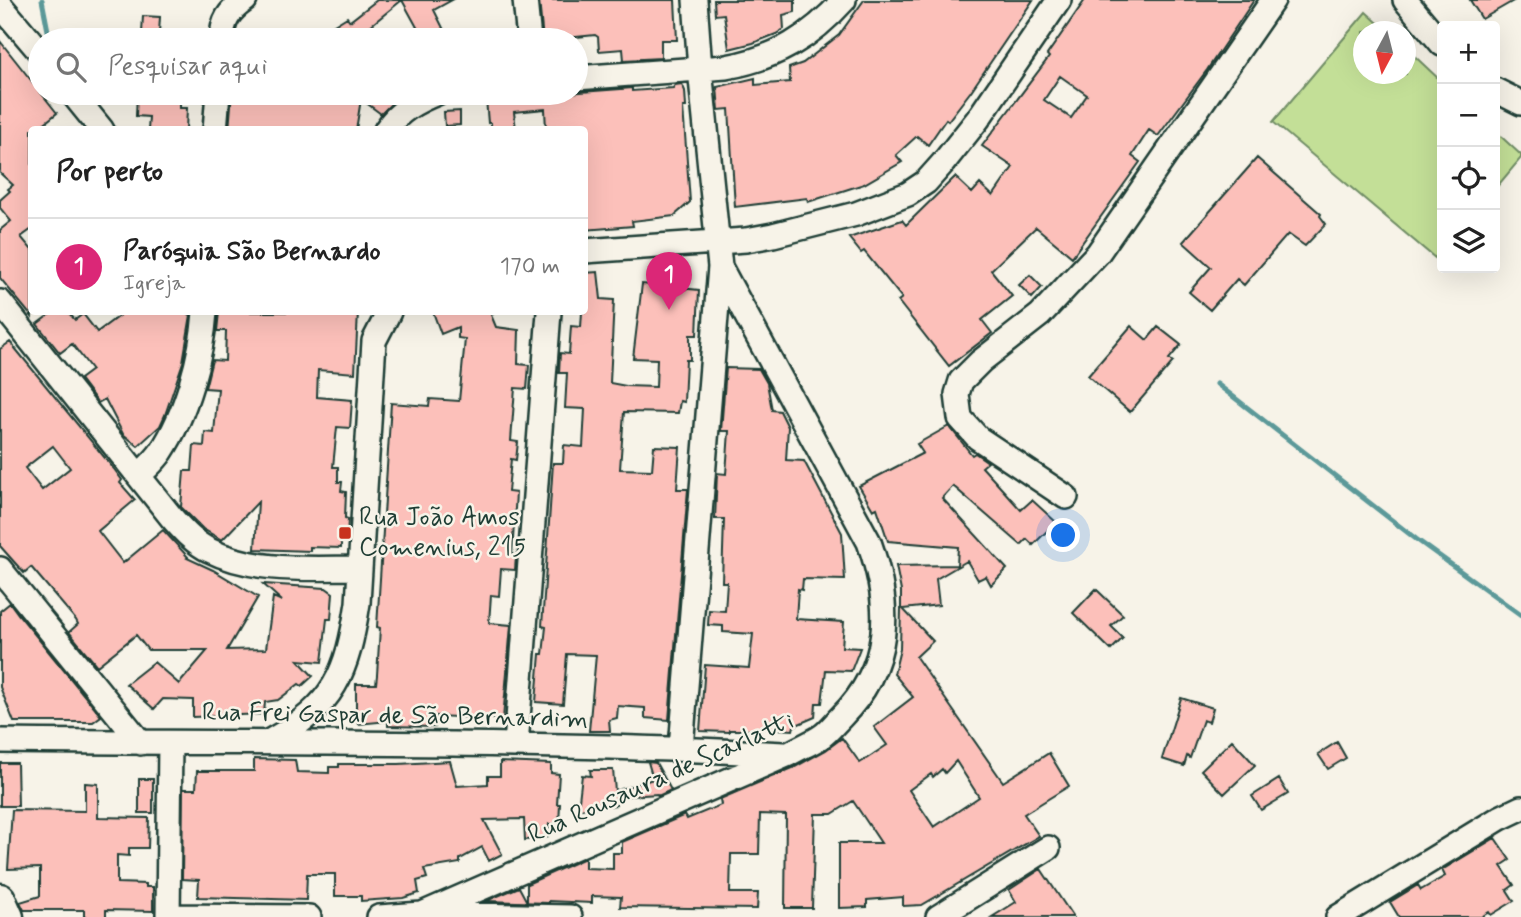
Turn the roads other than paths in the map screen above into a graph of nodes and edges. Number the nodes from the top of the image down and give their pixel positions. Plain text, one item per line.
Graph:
1 (245, 0) edge
2 (525, 0) edge
3 (695, 0) edge
4 (844, 0) edge
5 (1059, 0) edge
6 (1273, 0) edge
7 (1405, 0) edge
8 (0, 5) edge
9 (223, 28) edge
10 (528, 28) edge
11 (28, 38) edge
12 (1437, 38) edge
13 (700, 69) junction
14 (588, 77) edge
15 (82, 105) edge
16 (217, 105) edge
17 (412, 105) edge
18 (99, 126) edge
19 (215, 126) edge
20 (390, 126) edge
21 (718, 242) junction
22 (588, 251) edge
23 (720, 267) junction
24 (0, 302) edge
25 (205, 315) edge
26 (373, 315) edge
27 (387, 315) edge
28 (549, 315) edge
29 (374, 341) junction
30 (139, 476) junction
31 (1066, 497) dead end
32 (360, 568) junction
33 (0, 569) edge
34 (0, 741) edge
35 (269, 742) junction
36 (141, 743) junction
37 (170, 743) junction
38 (516, 745) junction
39 (681, 748) junction
40 (789, 754) junction
41 (1521, 808) edge
42 (1048, 848) dead end
43 (0, 900) edge
44 (422, 914) junction
45 (168, 916) edge
46 (8, 917) edge
47 (309, 917) edge
48 (379, 917) edge
49 (570, 917) edge
50 (938, 917) edge
51 (1338, 917) edge

1 - 9 street
2 - 10 street
3 - 13 street
4 - 13 street
5 - 21 street
6 - 31 street
7 - 12 street
8 - 11 street
13 - 14 street
13 - 21 street
15 - 18 street
16 - 19 street
17 - 20 street
21 - 22 street
21 - 23 street
23 - 39 street
23 - 40 street, Rua Rousaura de Scarlatti
24 - 30 street
25 - 30 street
26 - 29 street
27 - 29 street
28 - 38 street
29 - 32 street
30 - 32 street
32 - 35 street
33 - 36 street
34 - 36 street, Rua Frei Gaspar de São Bernardim
35 - 37 street, Rua Frei Gaspar de São Bernardim
35 - 38 street, Rua Frei Gaspar de São Bernardim
36 - 37 street, Rua Frei Gaspar de São Bernardim
37 - 45 street
38 - 39 street, Rua Frei Gaspar de São Bernardim
39 - 40 street, Rua Frei Gaspar de São Bernardim
40 - 44 street, Rua Rousaura de Scarlatti
41 - 51 street
42 - 50 street
43 - 46 main road
44 - 48 street
44 - 49 street
45 - 47 street

